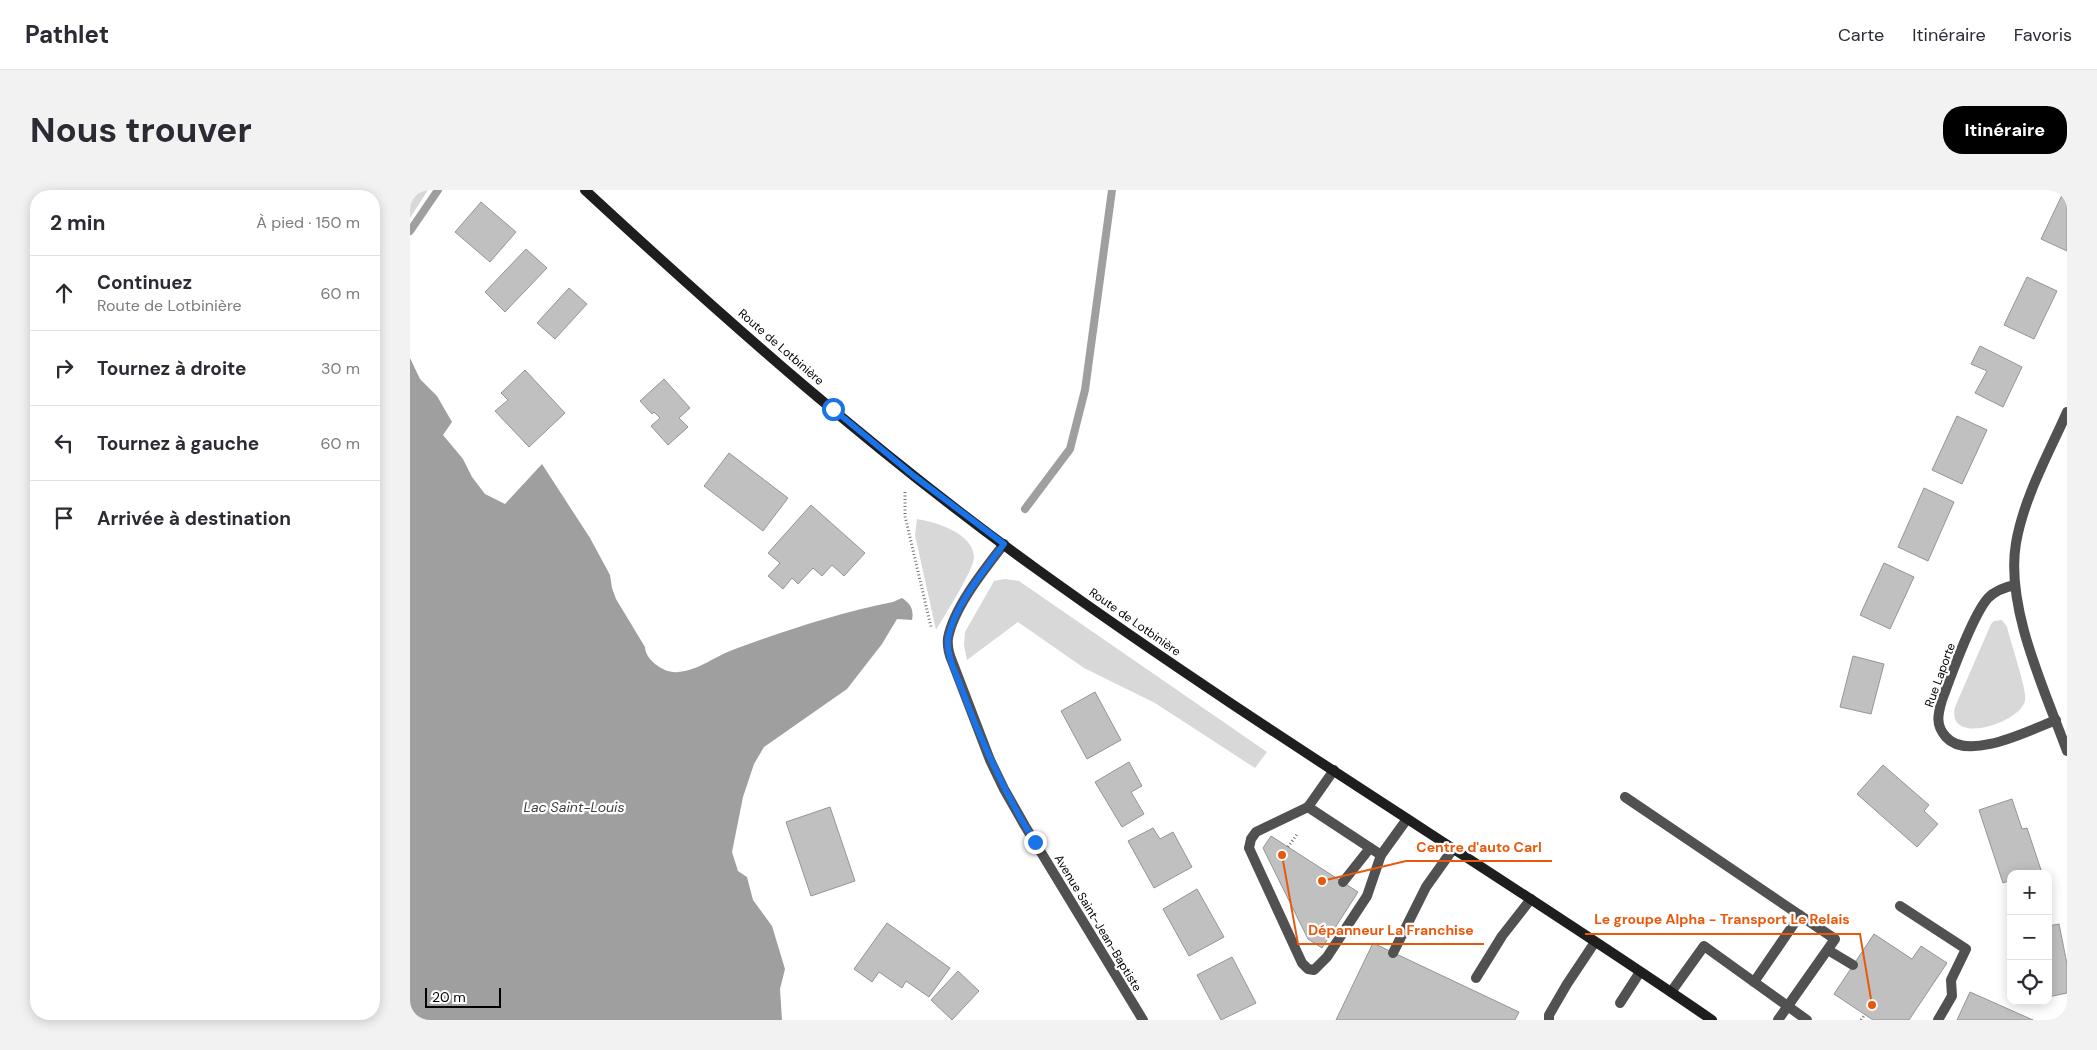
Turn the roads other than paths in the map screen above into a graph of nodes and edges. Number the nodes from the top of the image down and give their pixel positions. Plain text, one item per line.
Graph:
1 (585, 190) edge
2 (2067, 412) edge
3 (1004, 544) junction
4 (2015, 585) junction
5 (2056, 720) junction
6 (2067, 751) edge
7 (1334, 770) junction
8 (1625, 796) dead end
9 (1308, 808) junction
10 (1407, 819) junction
11 (1370, 848) junction
12 (1453, 849) junction
13 (1381, 855) junction
14 (1343, 882) dead end
15 (1531, 899) junction
16 (1900, 906) dead end
17 (1800, 915) junction
18 (1595, 942) junction
19 (1828, 950) junction
20 (1393, 953) dead end
21 (1853, 965) dead end
22 (1640, 972) junction
23 (1476, 978) dead end
24 (1754, 982) junction
25 (1671, 992) junction
26 (1620, 1003) dead end
27 (1788, 1007) junction
28 (1143, 1020) edge
29 (1549, 1020) edge
30 (1711, 1020) edge
31 (1778, 1020) edge
32 (1807, 1020) edge
33 (1938, 1020) edge

1 - 3 main road, Route de Lotbinière
2 - 4 street
3 - 7 main road, Route de Lotbinière
3 - 28 street, Avenue Saint-Jean-Baptiste
4 - 5 street
4 - 5 street, Rue Laporte
5 - 6 street
7 - 9 street
7 - 10 main road, Route de Lotbinière
8 - 17 street
9 - 11 street
9 - 13 street
10 - 12 main road, Route de Lotbinière
10 - 13 street
11 - 13 street
11 - 14 street
12 - 15 main road, Route de Lotbinière
12 - 20 street
15 - 18 main road, Route de Lotbinière
15 - 23 street
16 - 33 street
17 - 19 street
17 - 24 street
18 - 22 main road, Route de Lotbinière
18 - 29 street
19 - 21 street
19 - 27 street
22 - 25 main road, Route de Lotbinière
22 - 26 street
24 - 25 street
24 - 27 street
25 - 30 main road, Route de Lotbinière
27 - 31 street
27 - 32 street

